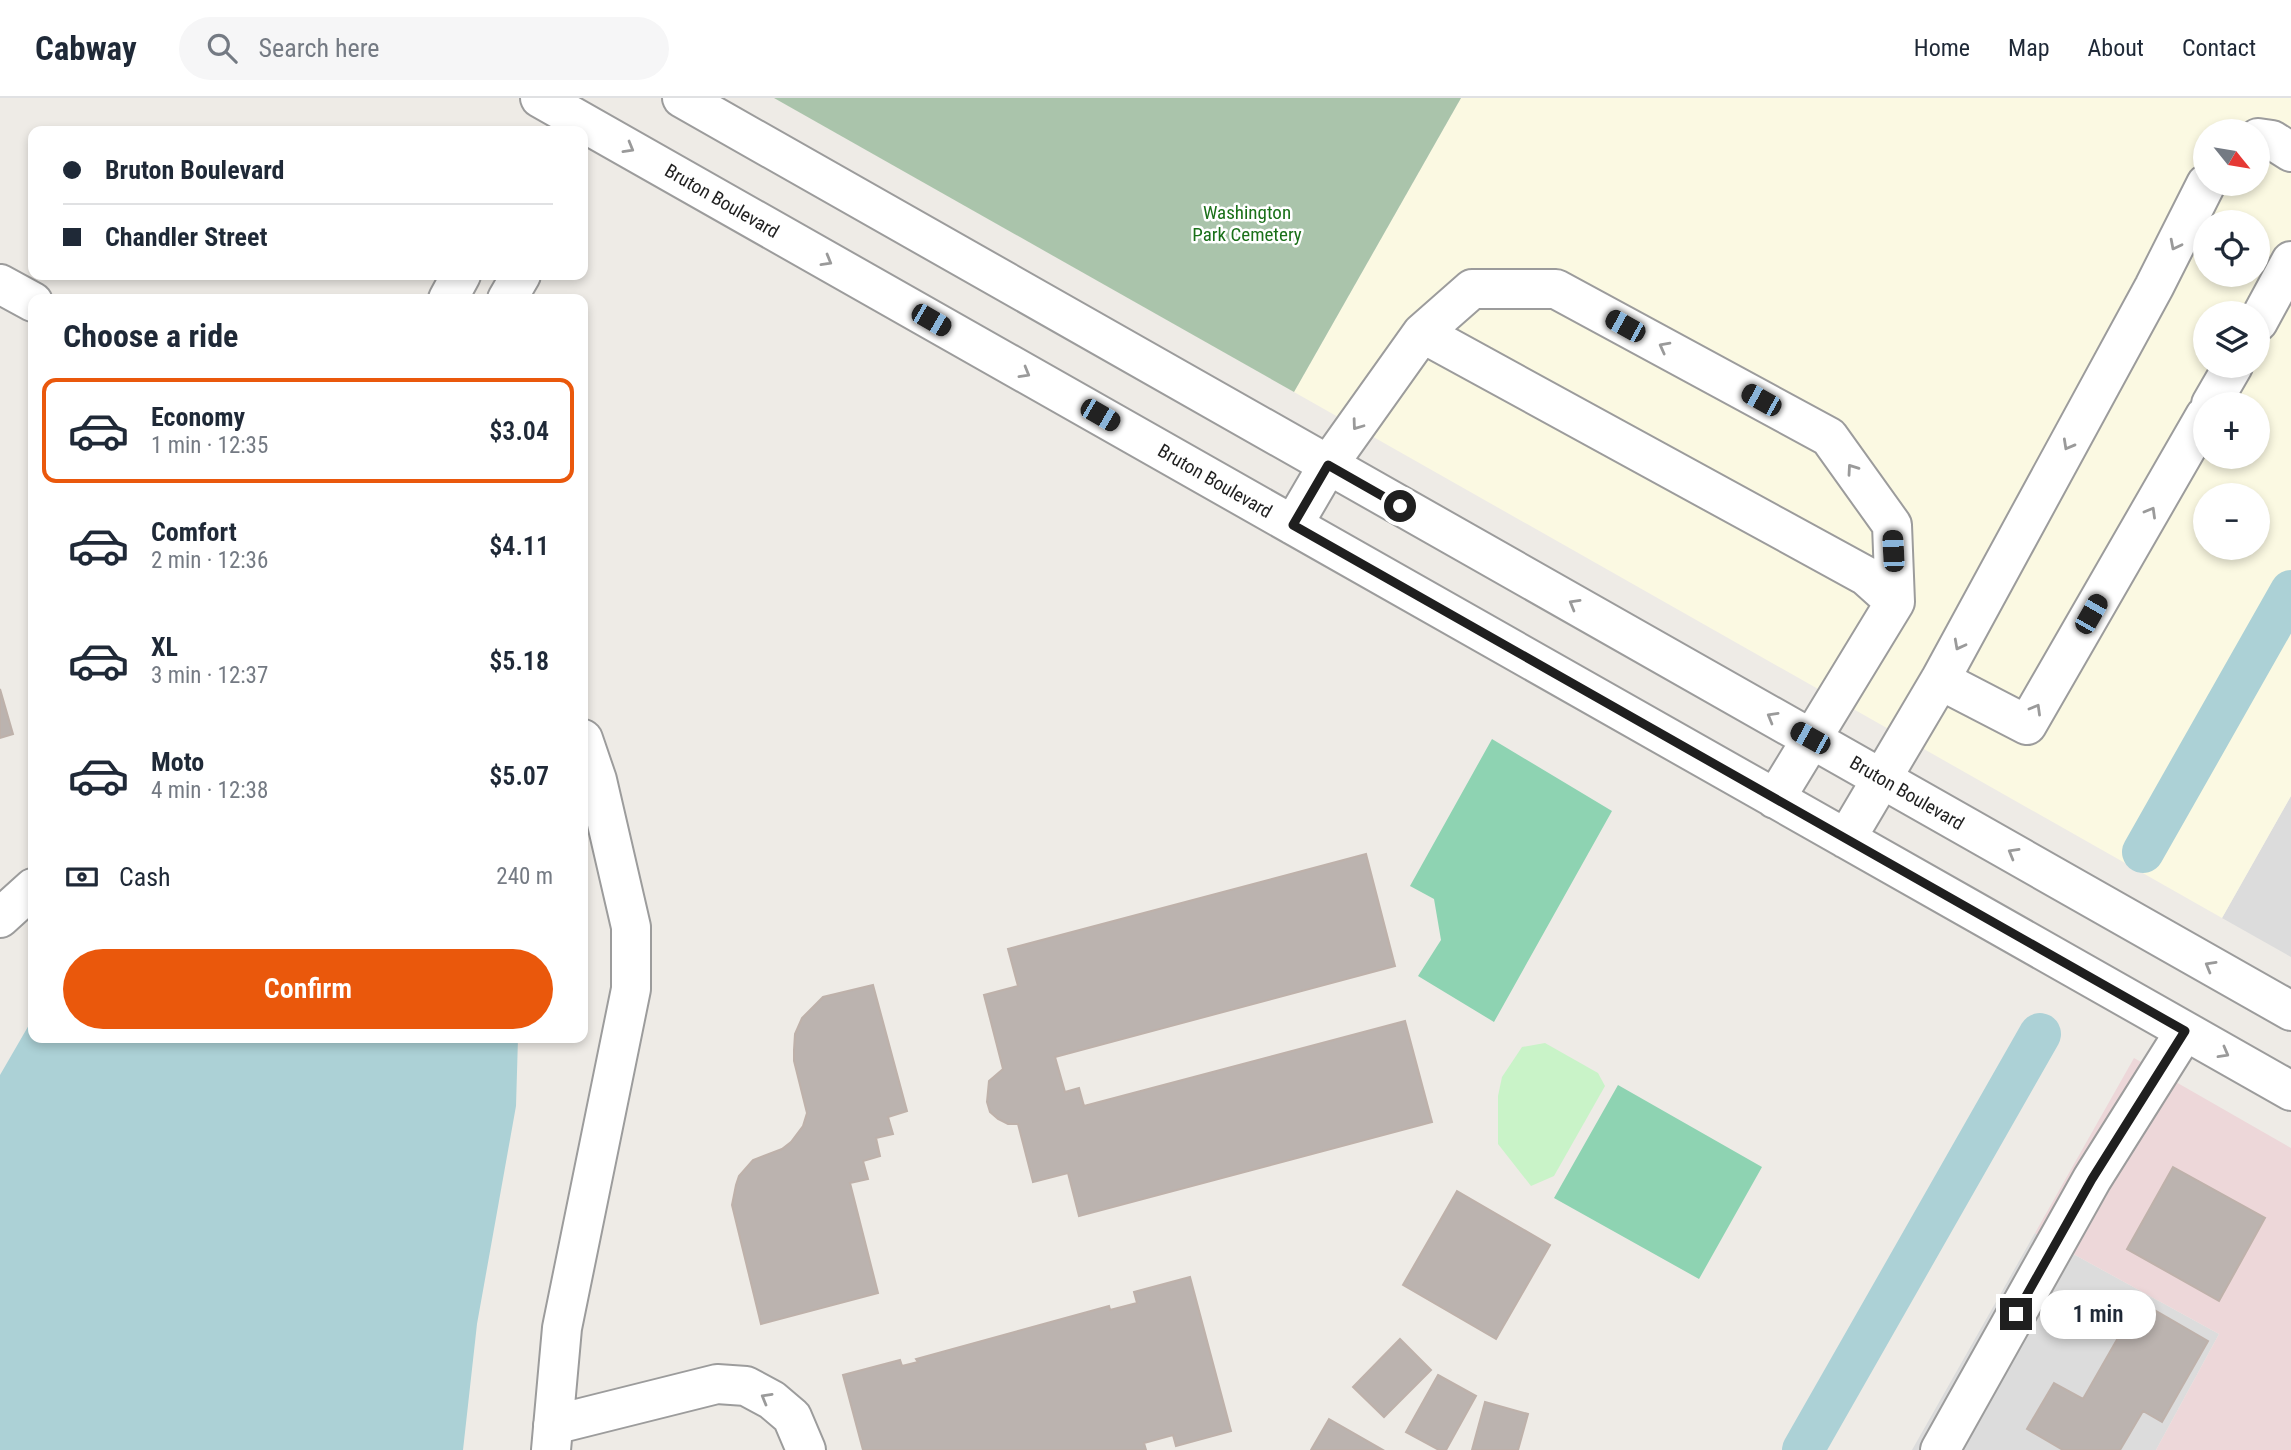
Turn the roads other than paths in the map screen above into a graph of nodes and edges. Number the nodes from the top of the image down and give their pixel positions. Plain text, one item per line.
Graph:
1 (682, 98) edge
2 (562, 115) edge
3 (582, 126) edge
4 (588, 130) edge
5 (2270, 140) edge
6 (2291, 152) edge
7 (2200, 196) edge
8 (2291, 261) edge
9 (0, 284) edge
10 (28, 299) edge
11 (2269, 301) edge
12 (1422, 333) junction
13 (2193, 437) edge
14 (1328, 465) junction
15 (1293, 525) junction
16 (1895, 602) junction
17 (1940, 680) junction
18 (1810, 738) junction
19 (588, 754) edge
20 (1881, 778) junction
21 (1775, 799) junction
22 (1846, 839) junction
23 (28, 893) edge
24 (0, 918) edge
25 (2291, 1011) edge
26 (2185, 1031) junction
27 (2291, 1091) edge
28 (552, 1438) edge
29 (806, 1450) edge
30 (1940, 1450) edge

1 - 14 street, Bruton Boulevard
2 -> 3 street, Bruton Boulevard
4 -> 15 street, Bruton Boulevard
5 - 6 street
7 -> 17 street
8 - 11 street
9 - 10 street
12 -> 14 street
12 - 16 street
16 -> 12 street
17 -> 13 street
14 - 15 street
18 -> 14 street, Bruton Boulevard
15 - 21 street, Bruton Boulevard
16 - 18 street
17 - 20 street
18 - 20 street, Bruton Boulevard
18 - 21 street
19 - 28 street
20 - 22 street
25 -> 20 street, Bruton Boulevard
21 - 22 street, Bruton Boulevard
22 - 26 street, Bruton Boulevard
23 - 24 street
26 -> 27 street, Bruton Boulevard
26 - 30 street
29 -> 28 street

